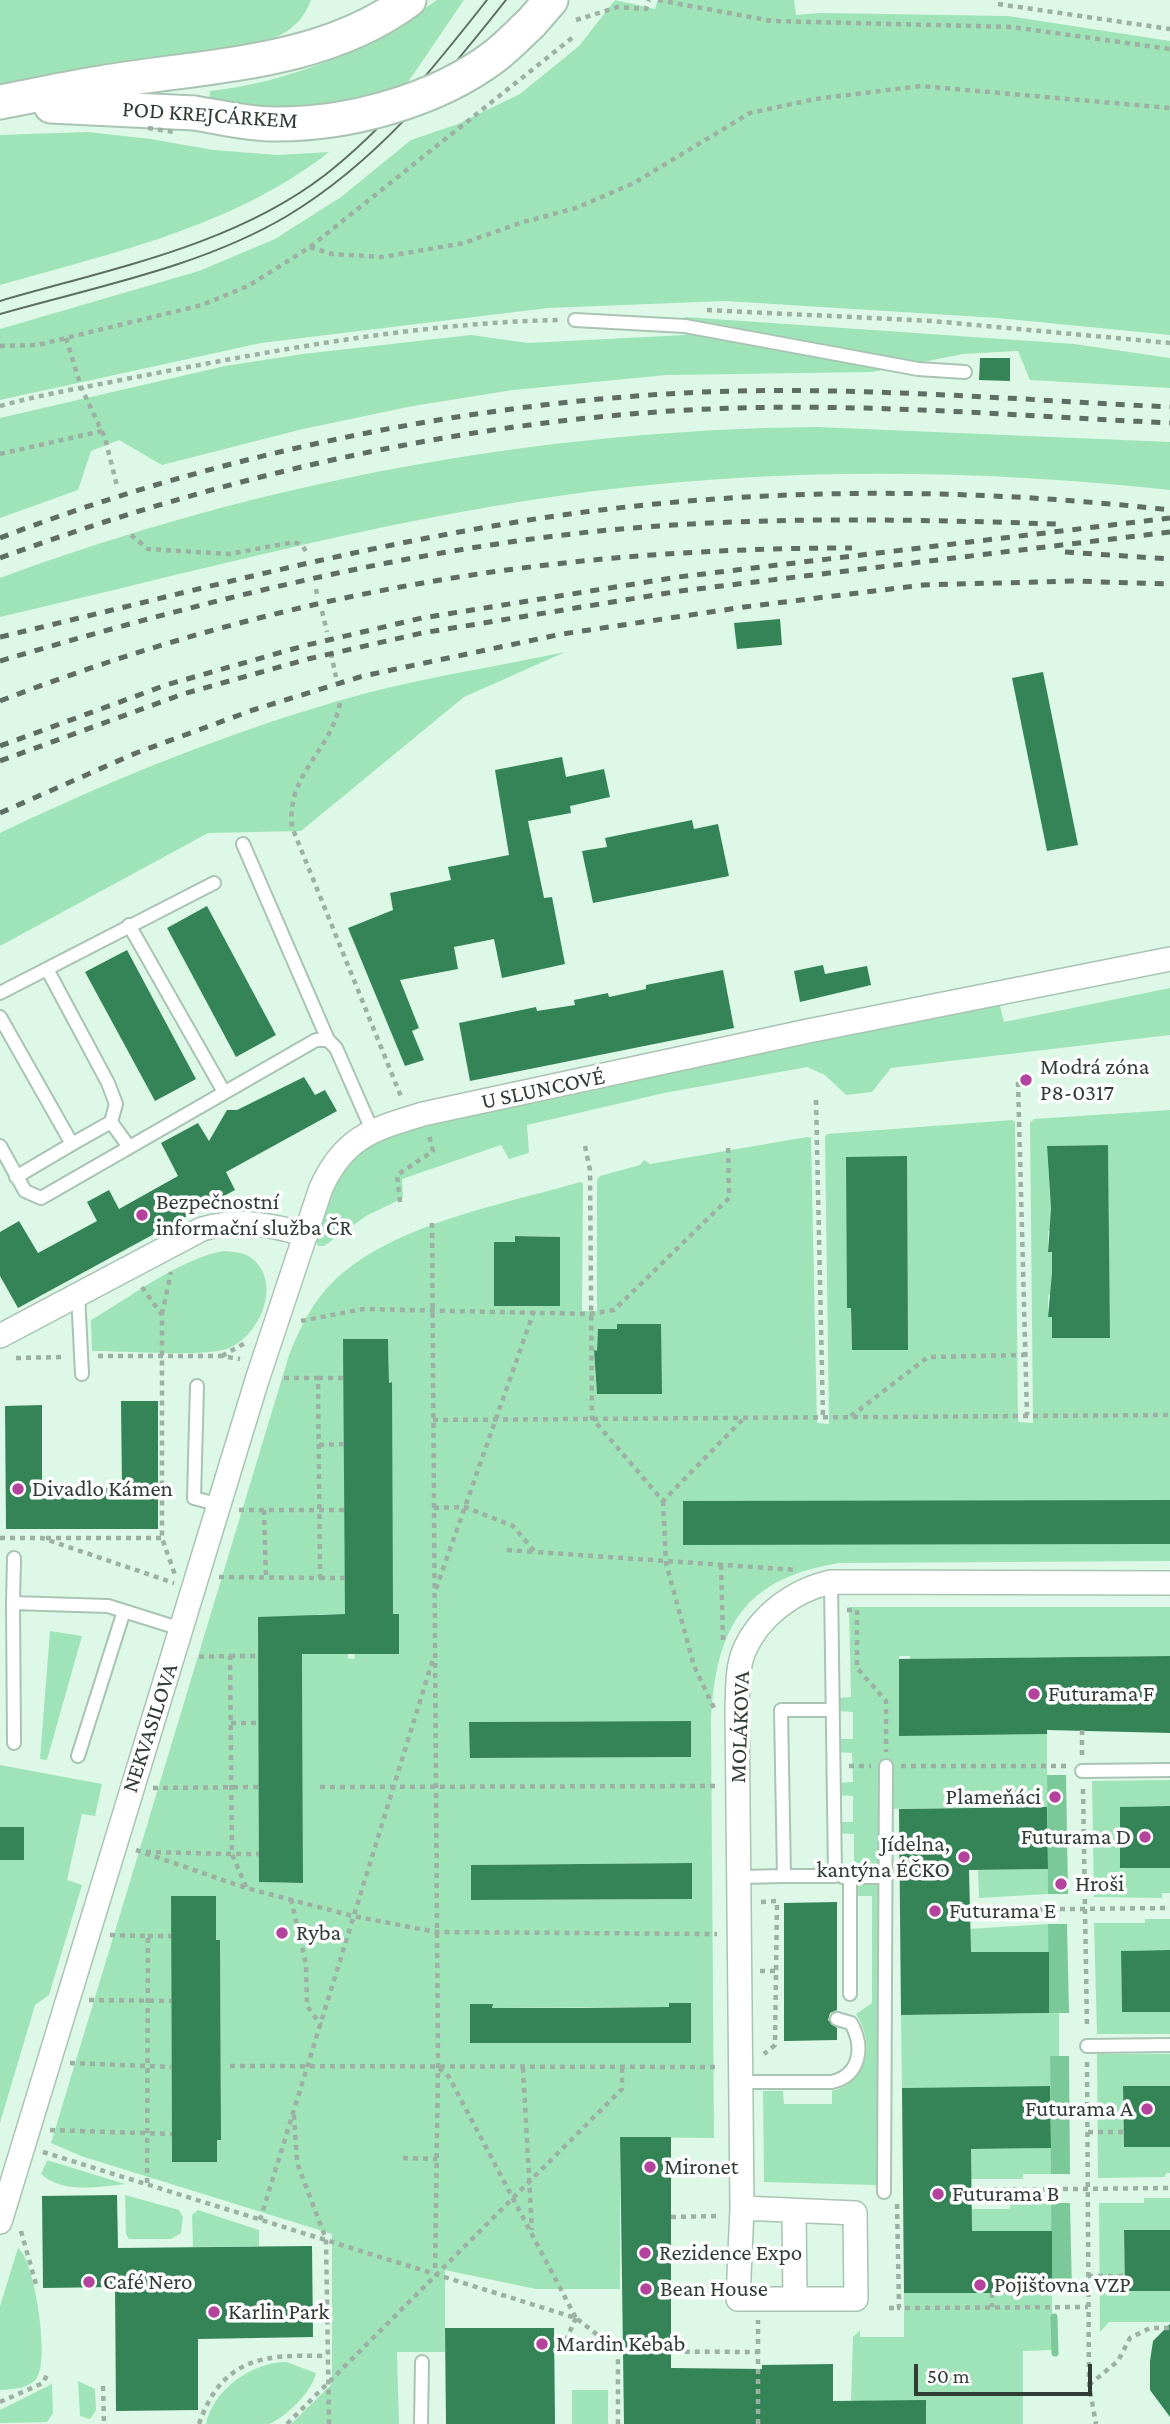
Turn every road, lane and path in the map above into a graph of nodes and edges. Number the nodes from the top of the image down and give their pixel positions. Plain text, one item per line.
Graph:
1 (409, 0) edge
2 (649, 0) edge
3 (658, 0) edge
4 (998, 4) dead end
5 (553, 15) edge
6 (1170, 29) edge
7 (572, 38) dead end
8 (1170, 49) edge
9 (0, 103) edge
10 (1170, 108) edge
11 (310, 247) junction
12 (575, 320) dead end
13 (66, 338) junction
14 (0, 346) edge
15 (965, 372) dead end
16 (81, 387) junction
17 (0, 406) edge
18 (102, 431) junction
19 (0, 454) edge
20 (117, 486) dead end
21 (131, 535) dead end
22 (307, 553) dead end
23 (321, 611) dead end
24 (327, 632) dead end
25 (331, 653) dead end
26 (336, 677) dead end
27 (340, 704) dead end
28 (243, 845) dead end
29 (214, 883) dead end
30 (129, 925) junction
31 (1170, 959) edge
32 (47, 969) junction
33 (0, 993) edge
34 (0, 1017) edge
35 (328, 1040) junction
36 (1018, 1082) dead end
37 (224, 1093) junction
38 (411, 1099) dead end
39 (816, 1100) dead end
40 (111, 1122) junction
41 (427, 1127) dead end
42 (372, 1130) junction
43 (728, 1143) dead end
44 (72, 1144) junction
45 (0, 1146) edge
46 (585, 1146) dead end
47 (129, 1147) junction
48 (16, 1177) junction
49 (400, 1202) dead end
50 (432, 1223) dead end
51 (306, 1236) junction
52 (172, 1270) dead end
53 (142, 1287) dead end
54 (78, 1294) junction
55 (435, 1309) junction
56 (534, 1311) junction
57 (590, 1314) junction
58 (162, 1315) junction
59 (301, 1321) dead end
60 (2, 1332) edge
61 (252, 1338) dead end
62 (1026, 1355) junction
63 (163, 1356) junction
64 (221, 1356) junction
65 (81, 1357) junction
66 (16, 1358) dead end
67 (248, 1360) dead end
68 (82, 1374) dead end
69 (277, 1378) dead end
70 (318, 1378) junction
71 (344, 1378) dead end
72 (197, 1386) dead end
73 (1027, 1415) junction
74 (1170, 1415) edge
75 (823, 1417) junction
76 (849, 1417) junction
77 (592, 1418) junction
78 (744, 1418) junction
79 (497, 1419) junction
80 (433, 1420) junction
81 (344, 1444) dead end
82 (319, 1445) junction
83 (663, 1501) junction
84 (465, 1507) junction
85 (229, 1508) junction
86 (433, 1508) junction
87 (264, 1510) junction
88 (319, 1510) junction
89 (345, 1510) dead end
90 (0, 1538) edge
91 (42, 1538) junction
92 (162, 1538) junction
93 (507, 1550) dead end
94 (536, 1552) junction
95 (14, 1558) dead end
96 (666, 1563) junction
97 (721, 1565) junction
98 (217, 1577) dead end
99 (266, 1578) junction
100 (320, 1578) junction
101 (345, 1578) dead end
102 (1170, 1583) edge
103 (822, 1584) junction
104 (435, 1593) junction
105 (13, 1603) junction
106 (831, 1610) junction
107 (124, 1611) junction
108 (181, 1629) junction
109 (723, 1643) dead end
110 (434, 1654) junction
111 (230, 1656) junction
112 (258, 1656) dead end
113 (172, 1658) junction
114 (833, 1710) junction
115 (717, 1714) dead end
116 (231, 1723) junction
117 (259, 1723) dead end
118 (1082, 1730) dead end
119 (13, 1743) dead end
120 (78, 1756) dead end
121 (834, 1766) junction
122 (887, 1766) junction
123 (1082, 1769) junction
124 (1170, 1770) edge
125 (396, 1786) junction
126 (436, 1786) junction
127 (738, 1786) junction
128 (259, 1787) dead end
129 (320, 1787) dead end
130 (231, 1788) junction
131 (131, 1789) junction
132 (114, 1843) junction
133 (141, 1852) junction
134 (232, 1854) junction
135 (259, 1854) dead end
136 (740, 1877) junction
137 (784, 1877) junction
138 (835, 1877) junction
139 (850, 1877) junction
140 (886, 1877) junction
141 (246, 1888) junction
142 (291, 1899) junction
143 (765, 1902) dead end
144 (1170, 1908) edge
145 (1085, 1909) junction
146 (970, 1910) dead end
147 (354, 1916) junction
148 (436, 1932) junction
149 (739, 1933) junction
150 (86, 1934) junction
151 (148, 1936) junction
152 (171, 1936) dead end
153 (765, 1971) dead end
154 (776, 1971) junction
155 (850, 1994) dead end
156 (67, 2000) junction
157 (147, 2001) junction
158 (171, 2001) dead end
159 (837, 2019) dead end
160 (321, 2025) junction
161 (1170, 2045) edge
162 (1087, 2046) junction
163 (764, 2054) dead end
164 (48, 2063) junction
165 (230, 2066) dead end
166 (308, 2066) junction
167 (148, 2067) junction
168 (172, 2067) dead end
169 (438, 2067) junction
170 (523, 2067) junction
171 (622, 2067) junction
172 (740, 2074) junction
173 (294, 2112) junction
174 (28, 2129) junction
175 (1088, 2132) junction
176 (1124, 2132) dead end
177 (148, 2134) junction
178 (172, 2134) dead end
179 (42, 2152) dead end
180 (403, 2158) dead end
181 (437, 2160) junction
182 (529, 2182) junction
183 (147, 2185) junction
184 (1088, 2188) junction
185 (1170, 2188) edge
186 (973, 2190) dead end
187 (891, 2192) joint
188 (512, 2197) junction
189 (742, 2208) junction
190 (794, 2211) junction
191 (719, 2216) dead end
192 (671, 2217) dead end
193 (260, 2220) junction
194 (10, 2224) edge
195 (532, 2235) junction
196 (326, 2239) junction
197 (435, 2273) junction
198 (1088, 2276) junction
199 (1125, 2276) dead end
200 (37, 2288) dead end
201 (992, 2293) dead end
202 (795, 2298) junction
203 (1088, 2306) junction
204 (992, 2307) junction
205 (889, 2308) dead end
206 (899, 2308) junction
207 (576, 2318) junction
208 (1170, 2328) edge
209 (758, 2336) dead end
210 (618, 2351) junction
211 (758, 2352) junction
212 (326, 2356) junction
213 (422, 2362) dead end
214 (47, 2375) dead end
215 (326, 2382) junction
216 (1089, 2385) junction
217 (103, 2386) dead end
218 (0, 2402) edge
219 (104, 2424) edge
220 (199, 2424) edge
221 (287, 2424) edge
222 (329, 2424) edge
223 (422, 2424) edge
224 (618, 2424) edge
225 (758, 2424) edge
226 (1096, 2424) edge

1 - 9 main road, POD KREJCÁRKEM
2 - 5 path
3 - 8 path
4 - 6 path
5 - 9 main road, POD KREJCÁRKEM, bridge
7 - 11 path
10 - 11 path
11 - 13 path
12 - 15 lane
13 - 14 path
13 - 16 path
16 - 17 path
16 - 18 path
18 - 19 path
18 - 20 path
21 - 22 path
23 - 24 path
25 - 26 path
27 - 38 path
28 - 35 lane
29 - 30 lane
30 - 32 lane
30 - 37 lane
31 - 42 street, U SLUNCOVÉ
32 - 33 lane
32 - 40 lane
34 - 44 lane
35 - 37 lane
35 - 42 lane
36 - 62 path
37 - 47 lane
39 - 75 path
40 - 44 lane
40 - 47 lane
41 - 49 path
42 - 51 street, U SLUNCOVÉ
43 - 57 path
44 - 48 lane
45 - 48 lane
46 - 57 path
47 - 48 lane
50 - 55 path
51 - 54 street
51 - 85 street, NEKVASILOVA
52 - 58 path
53 - 58 path
54 - 60 street
54 - 65 lane
55 - 56 path
55 - 59 path
55 - 80 path
56 - 57 path
56 - 79 path
57 - 77 path
58 - 63 path
61 - 64 path
62 - 73 path
62 - 76 path
63 - 64 path
63 - 65 path
63 - 92 path
64 - 67 path
65 - 66 path
65 - 68 lane
69 - 70 path
70 - 71 path
70 - 82 path
72 - 85 lane
73 - 74 path
73 - 76 path
75 - 76 path
75 - 78 path
77 - 78 path
77 - 79 path
77 - 83 path
78 - 83 path
79 - 80 path
79 - 84 path
80 - 86 path
81 - 82 path
82 - 88 path
83 - 96 path
84 - 86 path
84 - 94 path
84 - 104 path
85 - 87 path
85 - 108 street, NEKVASILOVA
86 - 104 path
87 - 88 path
87 - 99 path
88 - 89 path
88 - 100 path
90 - 91 path
91 - 92 path
91 - 92 path
93 - 94 path
94 - 96 path
95 - 105 lane
96 - 97 path
96 - 115 path
97 - 103 path
97 - 109 path
98 - 99 path
99 - 100 path
100 - 101 path
102 - 103 street
103 - 106 lane
103 - 127 street, MOLÁKOVA
104 - 110 path
105 - 107 lane
105 - 119 lane
106 - 114 lane
106 - 122 path
107 - 108 lane
107 - 120 lane
108 - 113 street, NEKVASILOVA
110 - 125 path
110 - 126 path
111 - 112 path
111 - 113 path
111 - 116 path
113 - 131 street, NEKVASILOVA
114 - 121 lane
114 - 137 lane, MOLÁKOVA
116 - 117 path
116 - 130 path
118 - 123 path
121 - 122 path
121 - 138 lane
122 - 123 path
122 - 140 lane
123 - 124 lane
123 - 145 path
125 - 126 path
125 - 129 path
125 - 147 path
126 - 127 path
126 - 148 path
127 - 136 street, MOLÁKOVA
128 - 130 path
130 - 131 path
130 - 134 path
131 - 132 street, NEKVASILOVA
132 - 133 path
132 - 150 street, NEKVASILOVA
133 - 134 path
133 - 141 path
134 - 135 path
134 - 141 path
136 - 137 lane
136 - 149 street, MOLÁKOVA
137 - 138 lane
138 - 139 lane
139 - 140 lane
139 - 155 lane
140 - 187 lane
141 - 142 path
142 - 147 path
142 - 160 path
143 - 154 path
144 - 145 path
145 - 146 path
145 - 162 path
147 - 148 path
147 - 160 path
148 - 149 path
148 - 169 path
149 - 172 street, MOLÁKOVA
150 - 151 path
150 - 156 street, NEKVASILOVA
151 - 152 path
151 - 157 path
153 - 154 path
154 - 163 path
156 - 157 path
156 - 164 street, NEKVASILOVA
157 - 158 path
157 - 167 path
159 - 172 lane
160 - 166 path
161 - 162 lane
162 - 175 path
164 - 167 path
164 - 174 street, NEKVASILOVA
165 - 166 path
166 - 169 path
166 - 173 path
167 - 168 path
167 - 177 path
169 - 170 path
169 - 181 path
169 - 188 path
170 - 171 path
170 - 182 path
171 - 172 path
171 - 182 path
172 - 189 street, MOLÁKOVA
173 - 193 path
173 - 196 path
174 - 177 path
174 - 194 street, NEKVASILOVA
175 - 176 path
175 - 184 path
177 - 178 path
177 - 183 path
179 - 183 path
180 - 181 path
181 - 197 path
182 - 188 path
182 - 195 path
183 - 193 path
184 - 185 path
184 - 186 path
184 - 198 path
187 - 206 path
188 - 195 path
188 - 197 path
189 - 190 street, MOLÁKOVA
189 - 202 street, MOLÁKOVA
190 - 202 street
190 - 202 street, MOLÁKOVA
191 - 192 path
193 - 196 path
194 - 200 path
195 - 207 path
196 - 197 path
196 - 212 path
197 - 207 path
197 - 215 path
198 - 199 path
198 - 203 path
201 - 204 path
203 - 204 path
203 - 216 path
204 - 206 path
205 - 206 path
207 - 210 path
207 - 210 path
208 - 216 path
209 - 211 path
210 - 211 path
210 - 224 path
211 - 225 path
212 - 215 path
212 - 220 path
213 - 223 lane
214 - 218 path
215 - 221 path
215 - 222 path
216 - 226 path
217 - 219 path

